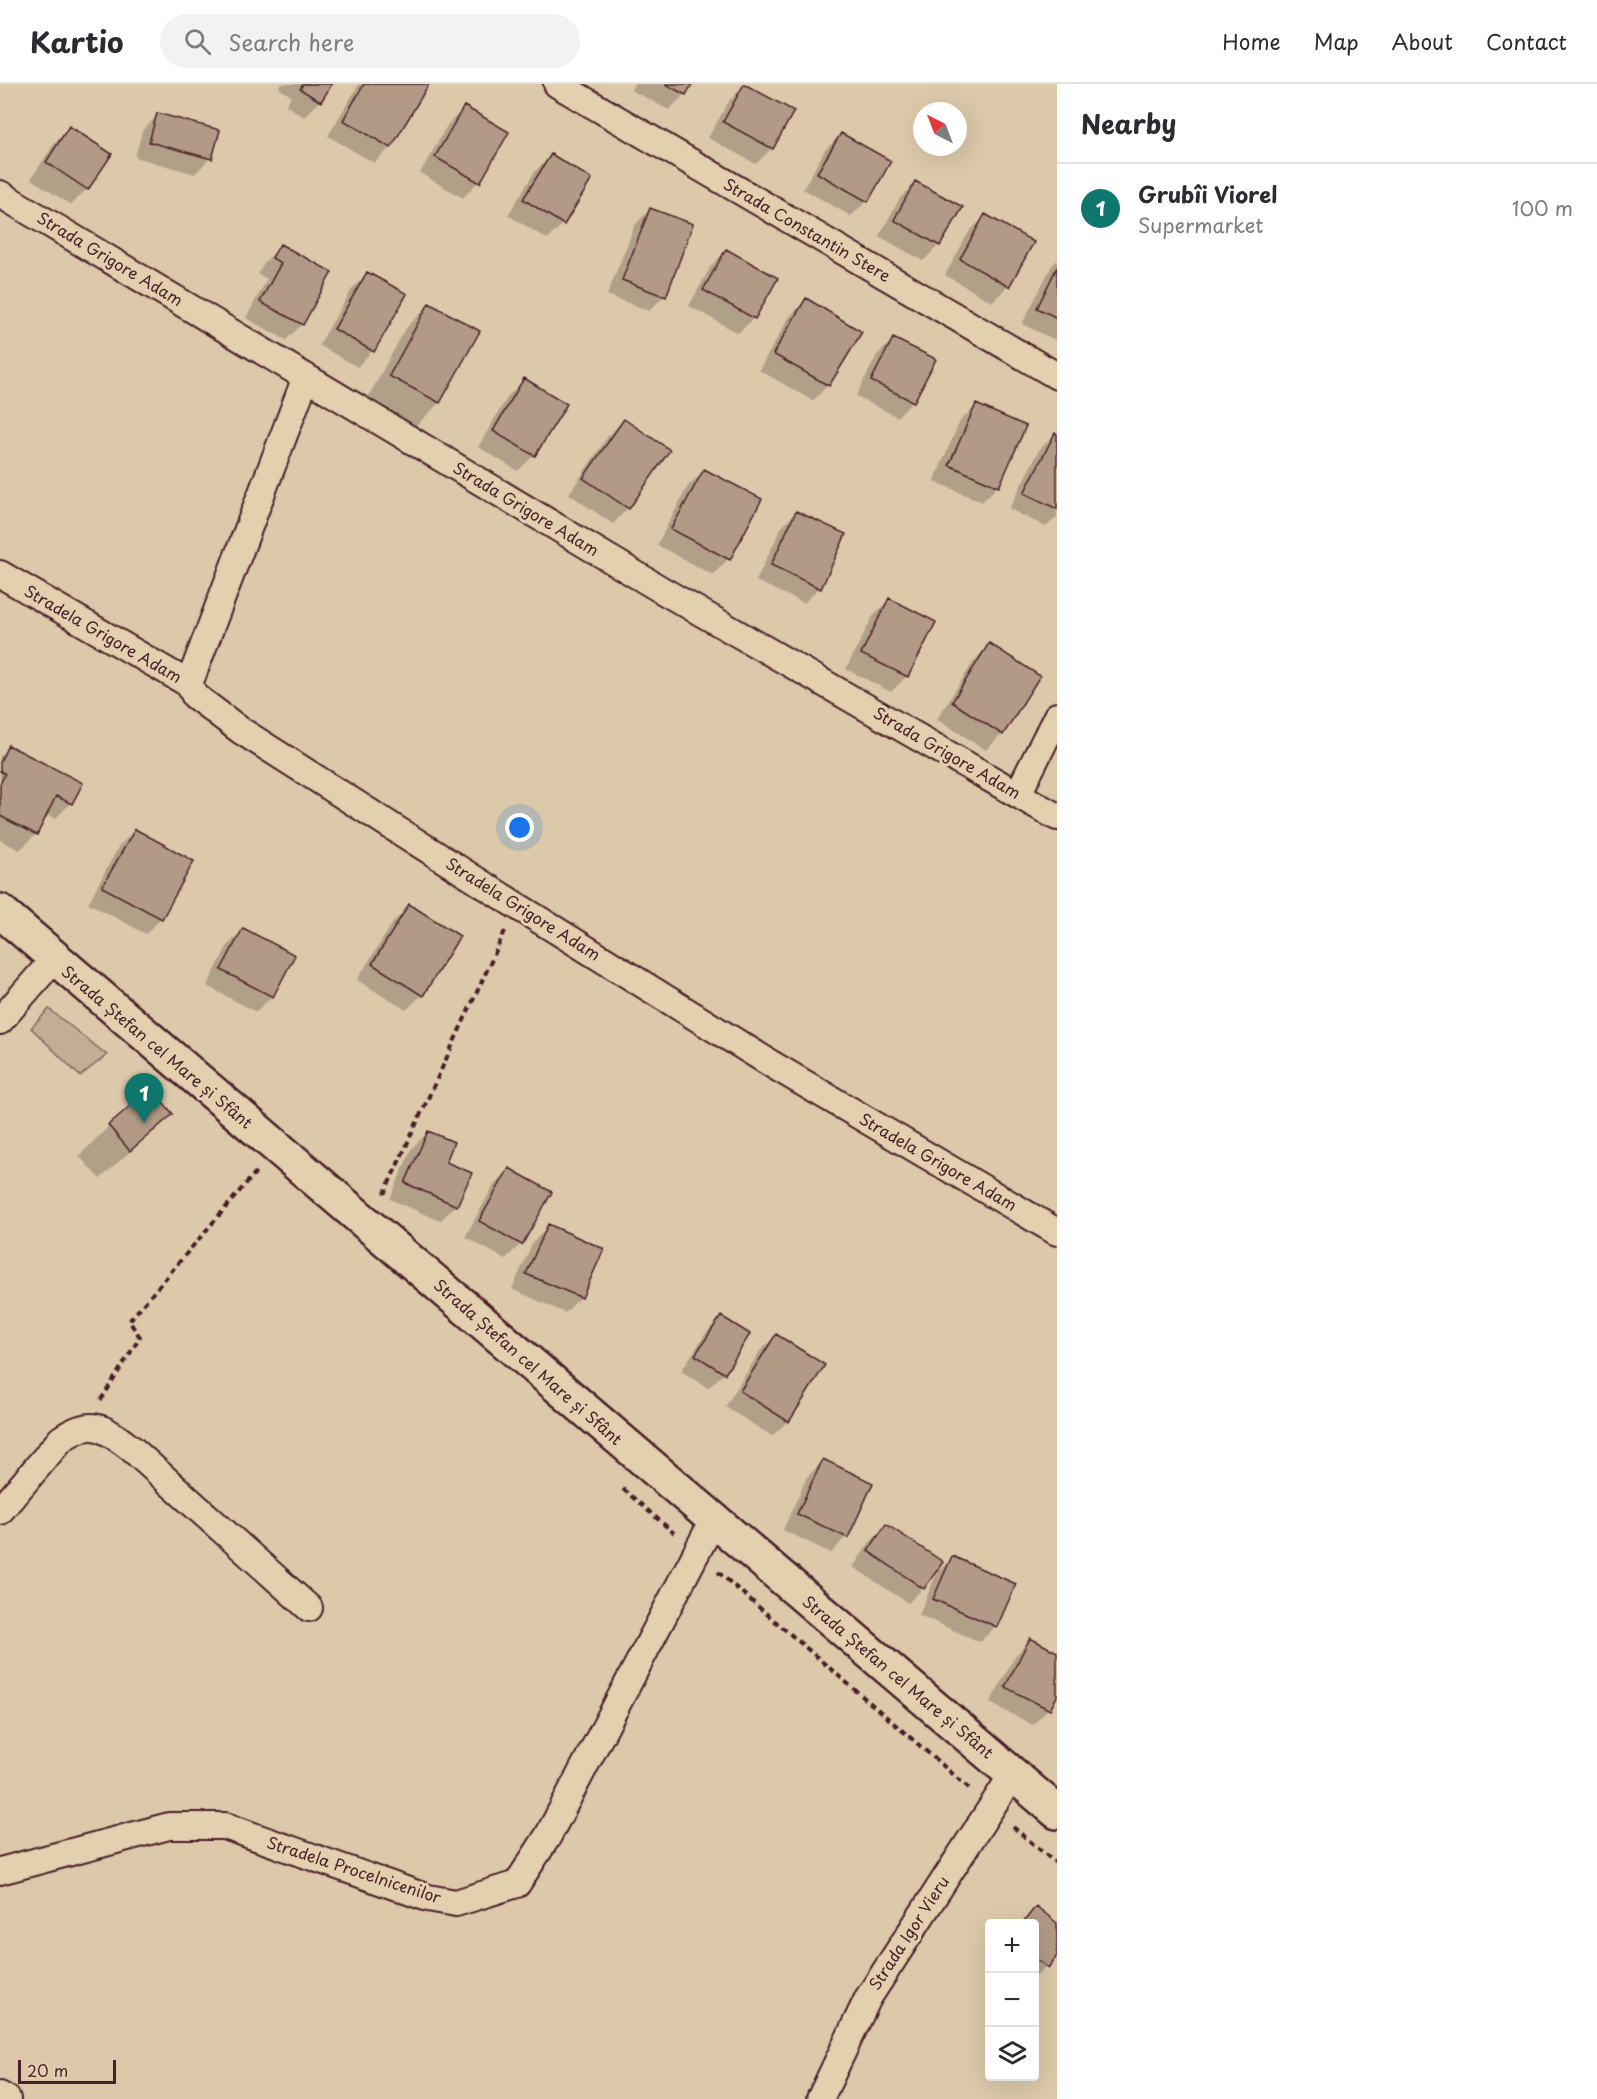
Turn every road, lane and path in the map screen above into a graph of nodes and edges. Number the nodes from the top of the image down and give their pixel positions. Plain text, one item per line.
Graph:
1 (557, 84) edge
2 (0, 194) edge
3 (1057, 376) edge
4 (306, 377) junction
5 (0, 574) edge
6 (189, 684) junction
7 (1057, 717) edge
8 (1018, 794) junction
9 (1057, 817) edge
10 (517, 906) junction
11 (0, 911) edge
12 (54, 959) junction
13 (0, 1021) edge
14 (276, 1148) junction
15 (245, 1167) dead end
16 (254, 1174) junction
17 (263, 1182) dead end
18 (369, 1226) junction
19 (1057, 1232) edge
20 (85, 1426) junction
21 (617, 1484) dead end
22 (0, 1511) edge
23 (713, 1521) junction
24 (697, 1553) junction
25 (309, 1608) dead end
26 (1012, 1774) junction
27 (991, 1807) junction
28 (1057, 1812) edge
29 (1057, 1864) edge
30 (0, 1871) edge
31 (0, 2095) edge
32 (7, 2099) edge
33 (820, 2099) edge

1 - 3 street, Strada Constantin Stere
2 - 4 street, Strada Grigore Adam
4 - 6 street
4 - 8 street, Strada Grigore Adam
5 - 6 street, Stradela Grigore Adam
6 - 10 street, Stradela Grigore Adam
7 - 8 street
8 - 9 street, Strada Grigore Adam
10 - 18 path
10 - 19 street, Stradela Grigore Adam
11 - 12 main road, Strada Ștefan cel Mare și Sfânt
12 - 13 street
12 - 14 main road, Strada Ștefan cel Mare și Sfânt
14 - 16 path
14 - 18 main road, Strada Ștefan cel Mare și Sfânt
15 - 16 path
16 - 17 path
16 - 20 path
18 - 23 main road, Strada Ștefan cel Mare și Sfânt
20 - 22 street
20 - 25 street
21 - 24 path
23 - 24 street, Stradela Procelnicenilor
23 - 26 main road, Strada Ștefan cel Mare și Sfânt
24 - 27 path
24 - 30 street, Stradela Procelnicenilor
26 - 27 street, Strada Igor Vieru
26 - 28 main road, Strada Ștefan cel Mare și Sfânt
27 - 29 path
27 - 33 street, Strada Igor Vieru
31 - 32 street

